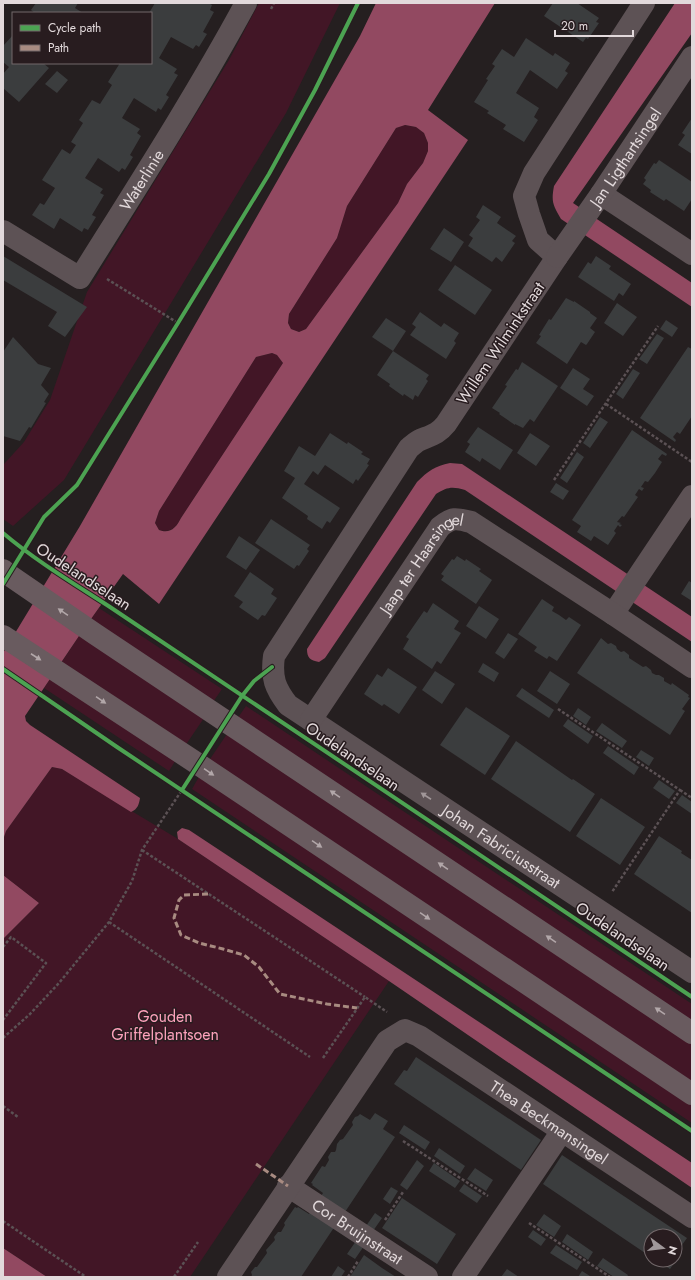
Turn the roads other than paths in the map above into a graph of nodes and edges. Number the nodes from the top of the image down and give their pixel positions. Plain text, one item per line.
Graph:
1 (246, 3) edge
2 (644, 3) edge
3 (692, 57) edge
4 (601, 194) junction
5 (3, 231) edge
6 (692, 254) edge
7 (557, 257) junction
8 (692, 496) edge
9 (3, 570) edge
10 (619, 606) junction
11 (3, 636) edge
12 (692, 667) edge
13 (311, 720) junction
14 (692, 972) edge
15 (692, 1033) edge
16 (692, 1094) edge
17 (562, 1131) junction
18 (288, 1186) junction
19 (692, 1217) edge
20 (228, 1277) edge
21 (427, 1277) edge
22 (463, 1277) edge

1 - 5 street, Waterlinie
2 - 7 street
3 - 4 street, Jan Ligthartsingel
4 - 6 street
4 - 7 street, Jan Ligthartsingel
7 - 13 street, Willem Wilminkstraat
8 - 10 street
15 -> 9 main road
10 - 12 street, Jaap ter Haarsingel
10 - 13 street, Jaap ter Haarsingel
11 -> 16 main road
14 -> 13 street, Johan Fabriciusstraat
17 - 18 street, Thea Beckmansingel
17 - 19 street, Thea Beckmansingel
17 - 22 street
18 - 20 street
18 - 21 street, Cor Bruijnstraat

